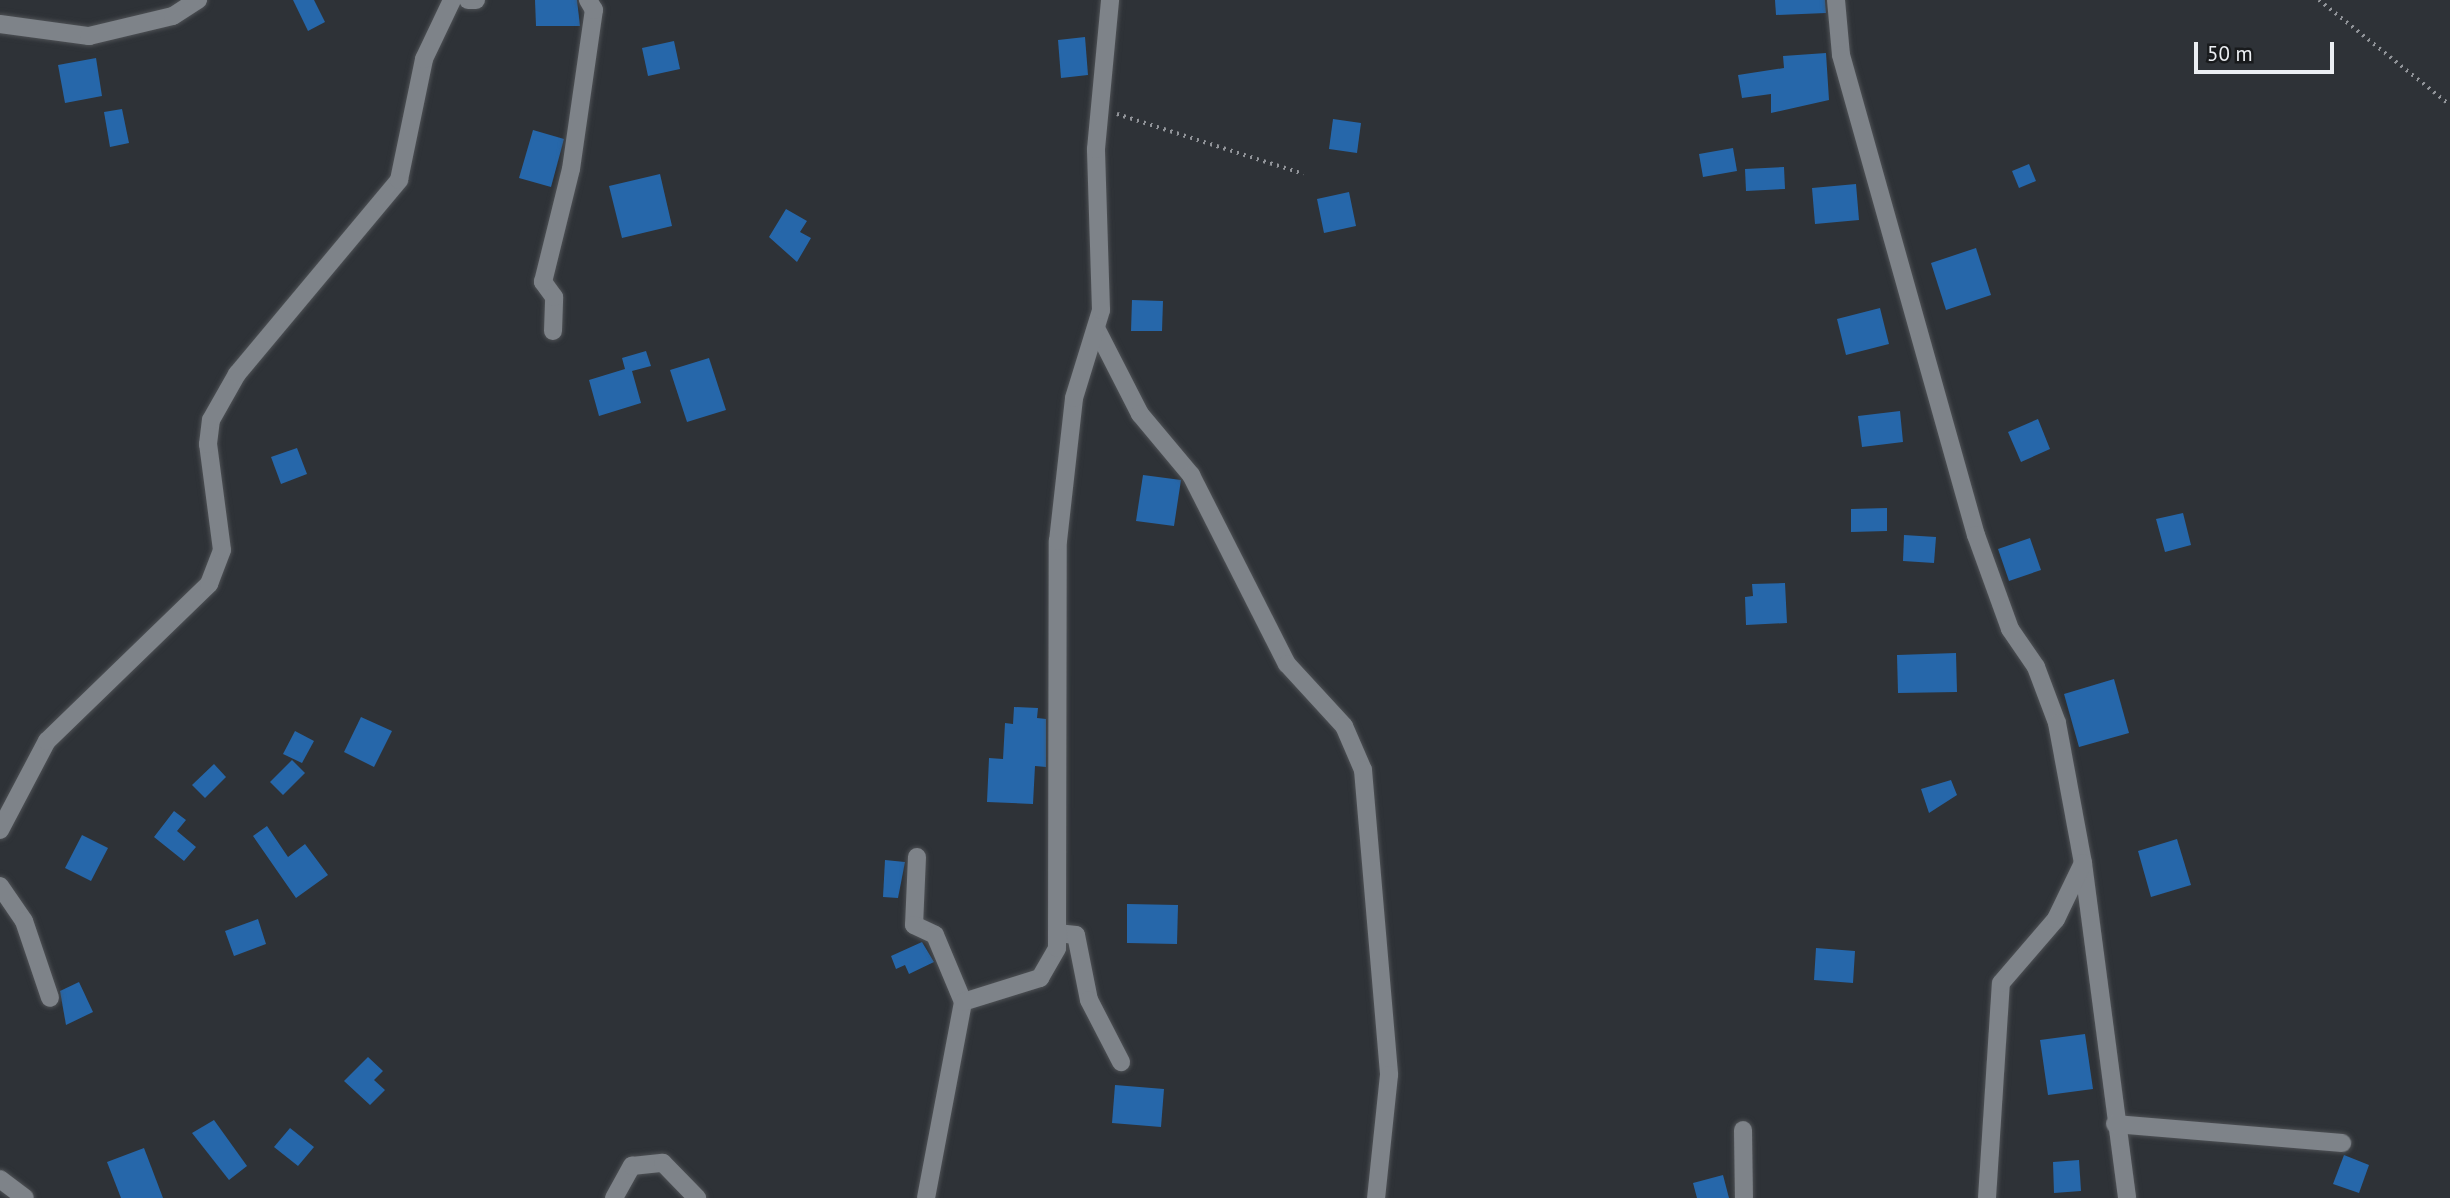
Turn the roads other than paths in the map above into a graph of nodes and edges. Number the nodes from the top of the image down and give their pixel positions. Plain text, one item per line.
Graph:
1 (198, 0) edge
2 (452, 0) edge
3 (468, 0) edge
4 (476, 0) edge
5 (588, 0) edge
6 (1110, 0) edge
7 (1836, 0) edge
8 (0, 24) edge
9 (1096, 328) junction
10 (554, 331) dead end
11 (0, 830) edge
12 (917, 858) dead end
13 (2083, 863) junction
14 (0, 886) edge
15 (1057, 933) junction
16 (50, 998) dead end
17 (963, 1002) junction
18 (1121, 1062) dead end
19 (2115, 1124) junction
20 (1743, 1130) dead end
21 (2342, 1143) dead end
22 (0, 1179) edge
23 (25, 1198) edge
24 (614, 1198) edge
25 (697, 1198) edge
26 (926, 1198) edge
27 (1376, 1198) edge
28 (1744, 1198) edge
29 (1987, 1198) edge
30 (2127, 1198) edge

1 - 8 street
2 - 11 street
3 - 4 street
5 - 10 street
6 - 9 street
7 - 13 street
9 - 15 street
9 - 27 street
12 - 17 street
13 - 19 street
13 - 29 street
14 - 16 street
15 - 17 street
15 - 18 street
17 - 26 street
19 - 21 street
19 - 30 street
20 - 28 street
22 - 23 street
24 - 25 street

